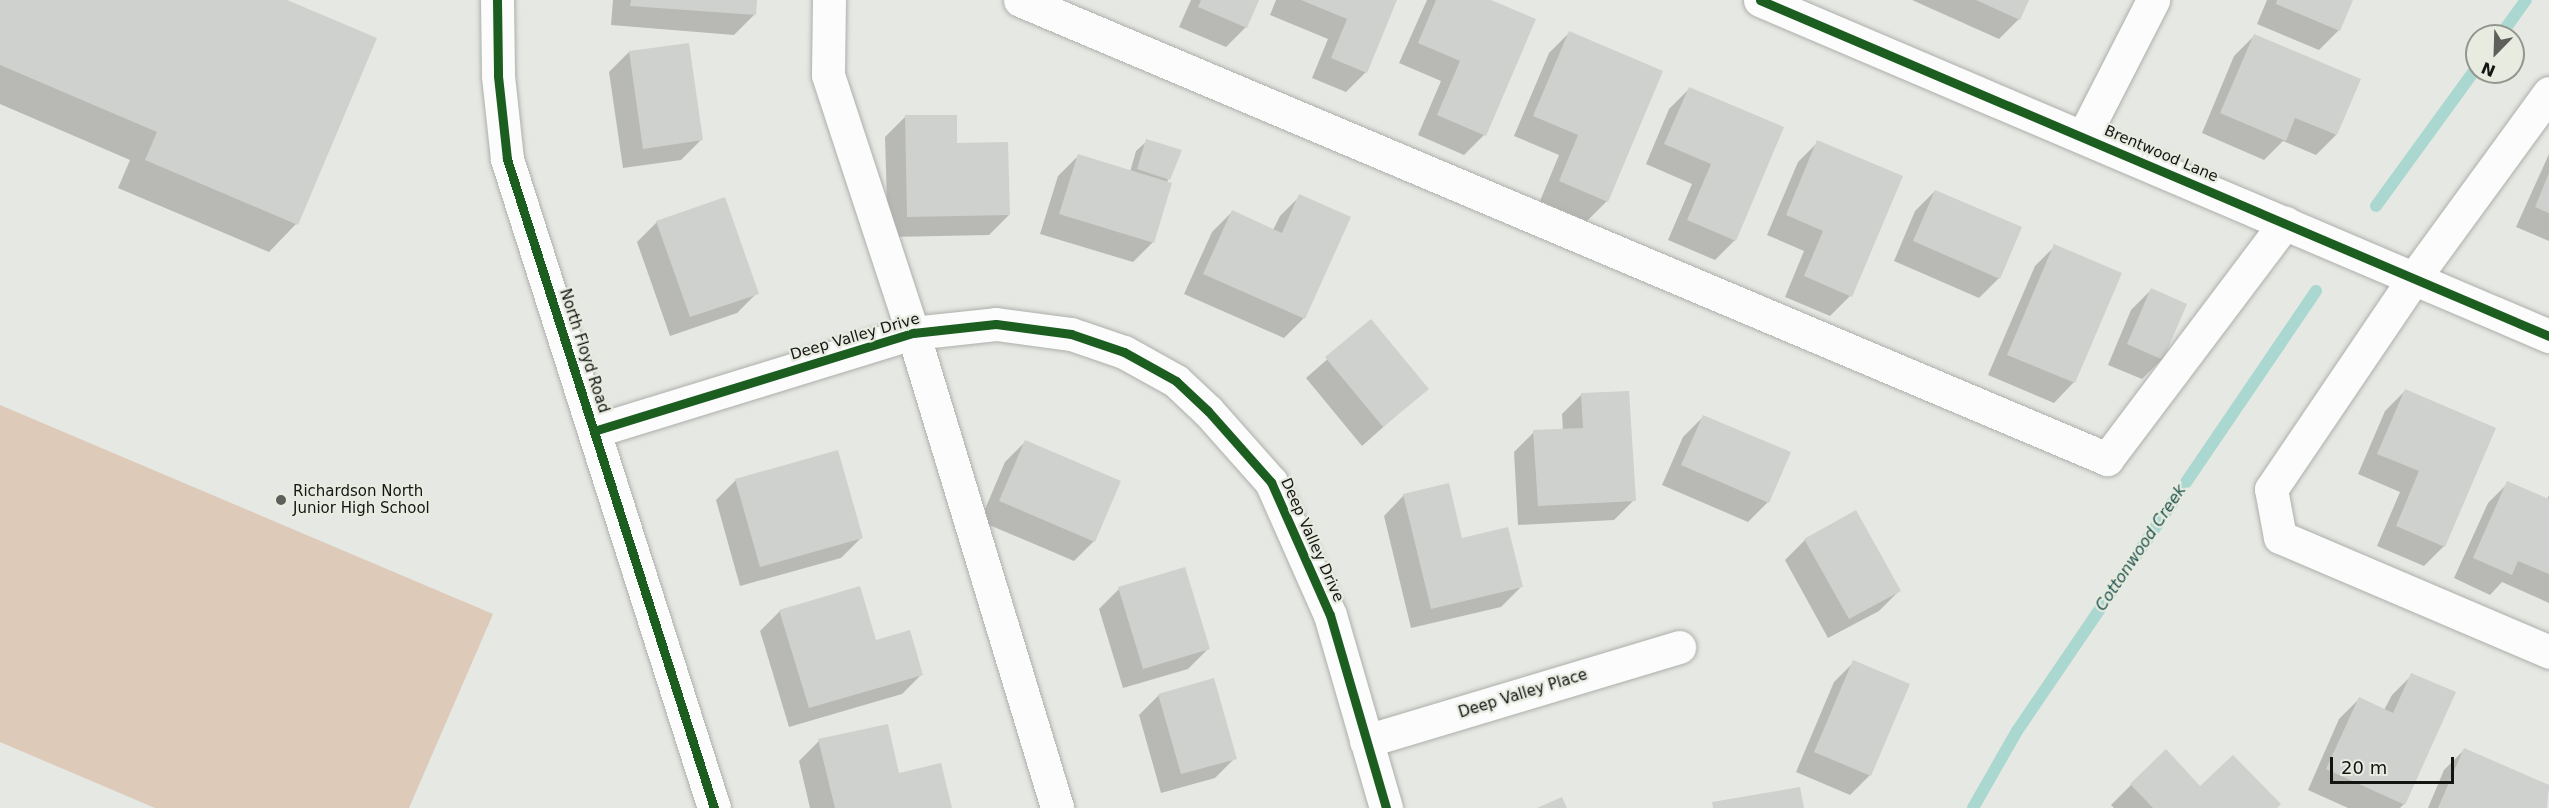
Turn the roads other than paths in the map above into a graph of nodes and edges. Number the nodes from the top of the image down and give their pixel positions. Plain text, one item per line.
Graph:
1 (496, 0) edge
2 (830, 0) edge
3 (1020, 0) edge
4 (1760, 0) edge
5 (2153, 0) edge
6 (2549, 93) edge
7 (2083, 137) junction
8 (2285, 223) junction
9 (2414, 279) junction
10 (913, 333) junction
11 (2549, 336) edge
12 (594, 431) junction
13 (1679, 647) dead end
14 (2549, 652) edge
15 (1366, 741) junction
16 (714, 808) edge
17 (1057, 808) edge
18 (1386, 808) edge

1 - 12 street, North Floyd Road
2 - 10 street
3 - 8 street
4 - 7 street, Brentwood Lane
5 - 7 street
6 - 9 street
7 - 8 street, Brentwood Lane
8 - 9 street, Brentwood Lane
9 - 11 street, Brentwood Lane
9 - 14 street
10 - 12 street, Deep Valley Drive
10 - 15 street, Deep Valley Drive
10 - 17 street
12 - 16 street, North Floyd Road
13 - 15 street, Deep Valley Place
15 - 18 street, Deep Valley Drive

